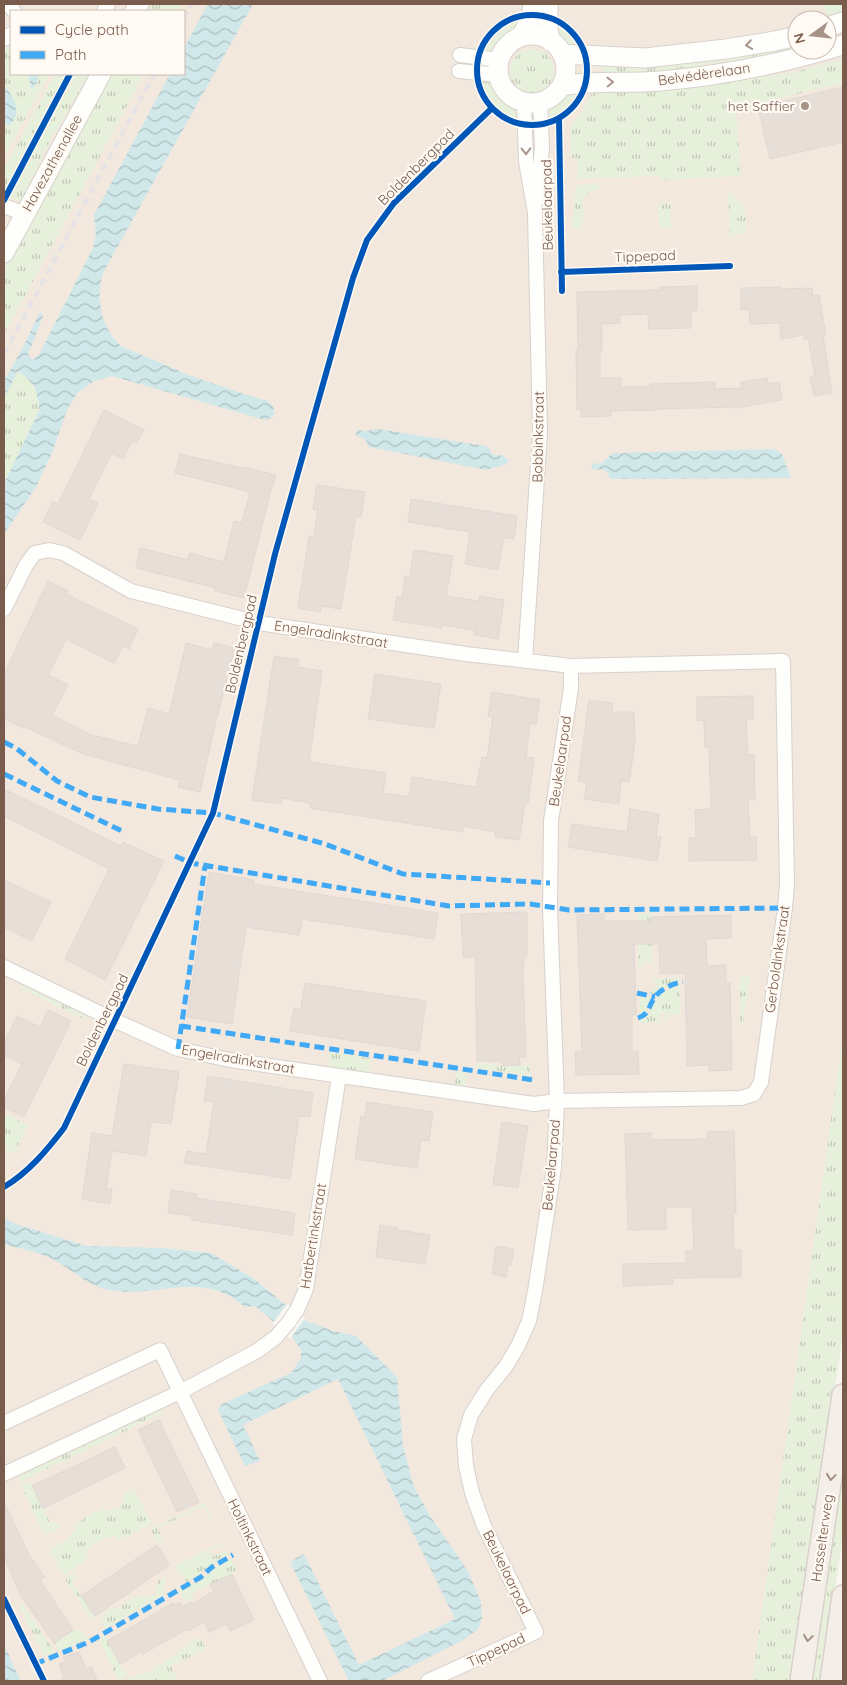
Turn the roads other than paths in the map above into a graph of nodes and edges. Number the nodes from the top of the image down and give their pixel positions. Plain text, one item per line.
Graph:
1 (533, 4) edge
2 (548, 4) edge
3 (522, 37) junction
4 (787, 38) edge
5 (843, 45) edge
6 (556, 47) junction
7 (460, 55) dead end
8 (499, 67) junction
9 (459, 72) dead end
10 (100, 75) edge
11 (562, 86) junction
12 (532, 102) junction
13 (4, 206) edge
14 (25, 214) junction
15 (4, 253) edge
16 (4, 609) edge
17 (525, 661) junction
18 (571, 666) junction
19 (4, 967) edge
20 (339, 1076) junction
21 (557, 1101) junction
22 (180, 1392) junction
23 (843, 1394) edge
24 (4, 1423) edge
25 (4, 1474) edge
26 (843, 1596) edge
27 (536, 1632) joint
28 (320, 1681) edge
29 (428, 1681) edge
30 (801, 1681) edge
31 (831, 1681) edge

1 - 3 main road
2 - 6 main road
3 - 6 main road
3 - 8 main road
4 -> 6 main road, Belvédèrelaan
11 -> 5 main road, Belvédèrelaan
6 - 11 main road
7 - 8 street
8 - 9 street
8 - 12 main road
10 - 14 main road, Havezathenallee
11 - 12 main road
12 - 17 street, Bobbinkstraat
13 - 14 street
14 - 15 main road, Havezathenallee
16 - 17 street, Engelradinkstraat
17 - 18 street, Gerboldinkstraat
18 - 21 street, Beukelaarpad
18 - 21 street, Gerboldinkstraat
19 - 20 street, Engelradinkstraat
20 - 21 street, Gerboldinkstraat
20 - 22 street, Hatbertinkstraat
21 - 27 street, Beukelaarpad
22 - 24 street
22 - 25 street, Hatbertinkstraat
22 - 28 street, Holtinkstraat
23 -> 30 main road, Hasselterweg
26 - 31 main road
27 - 29 street, Tippepad

